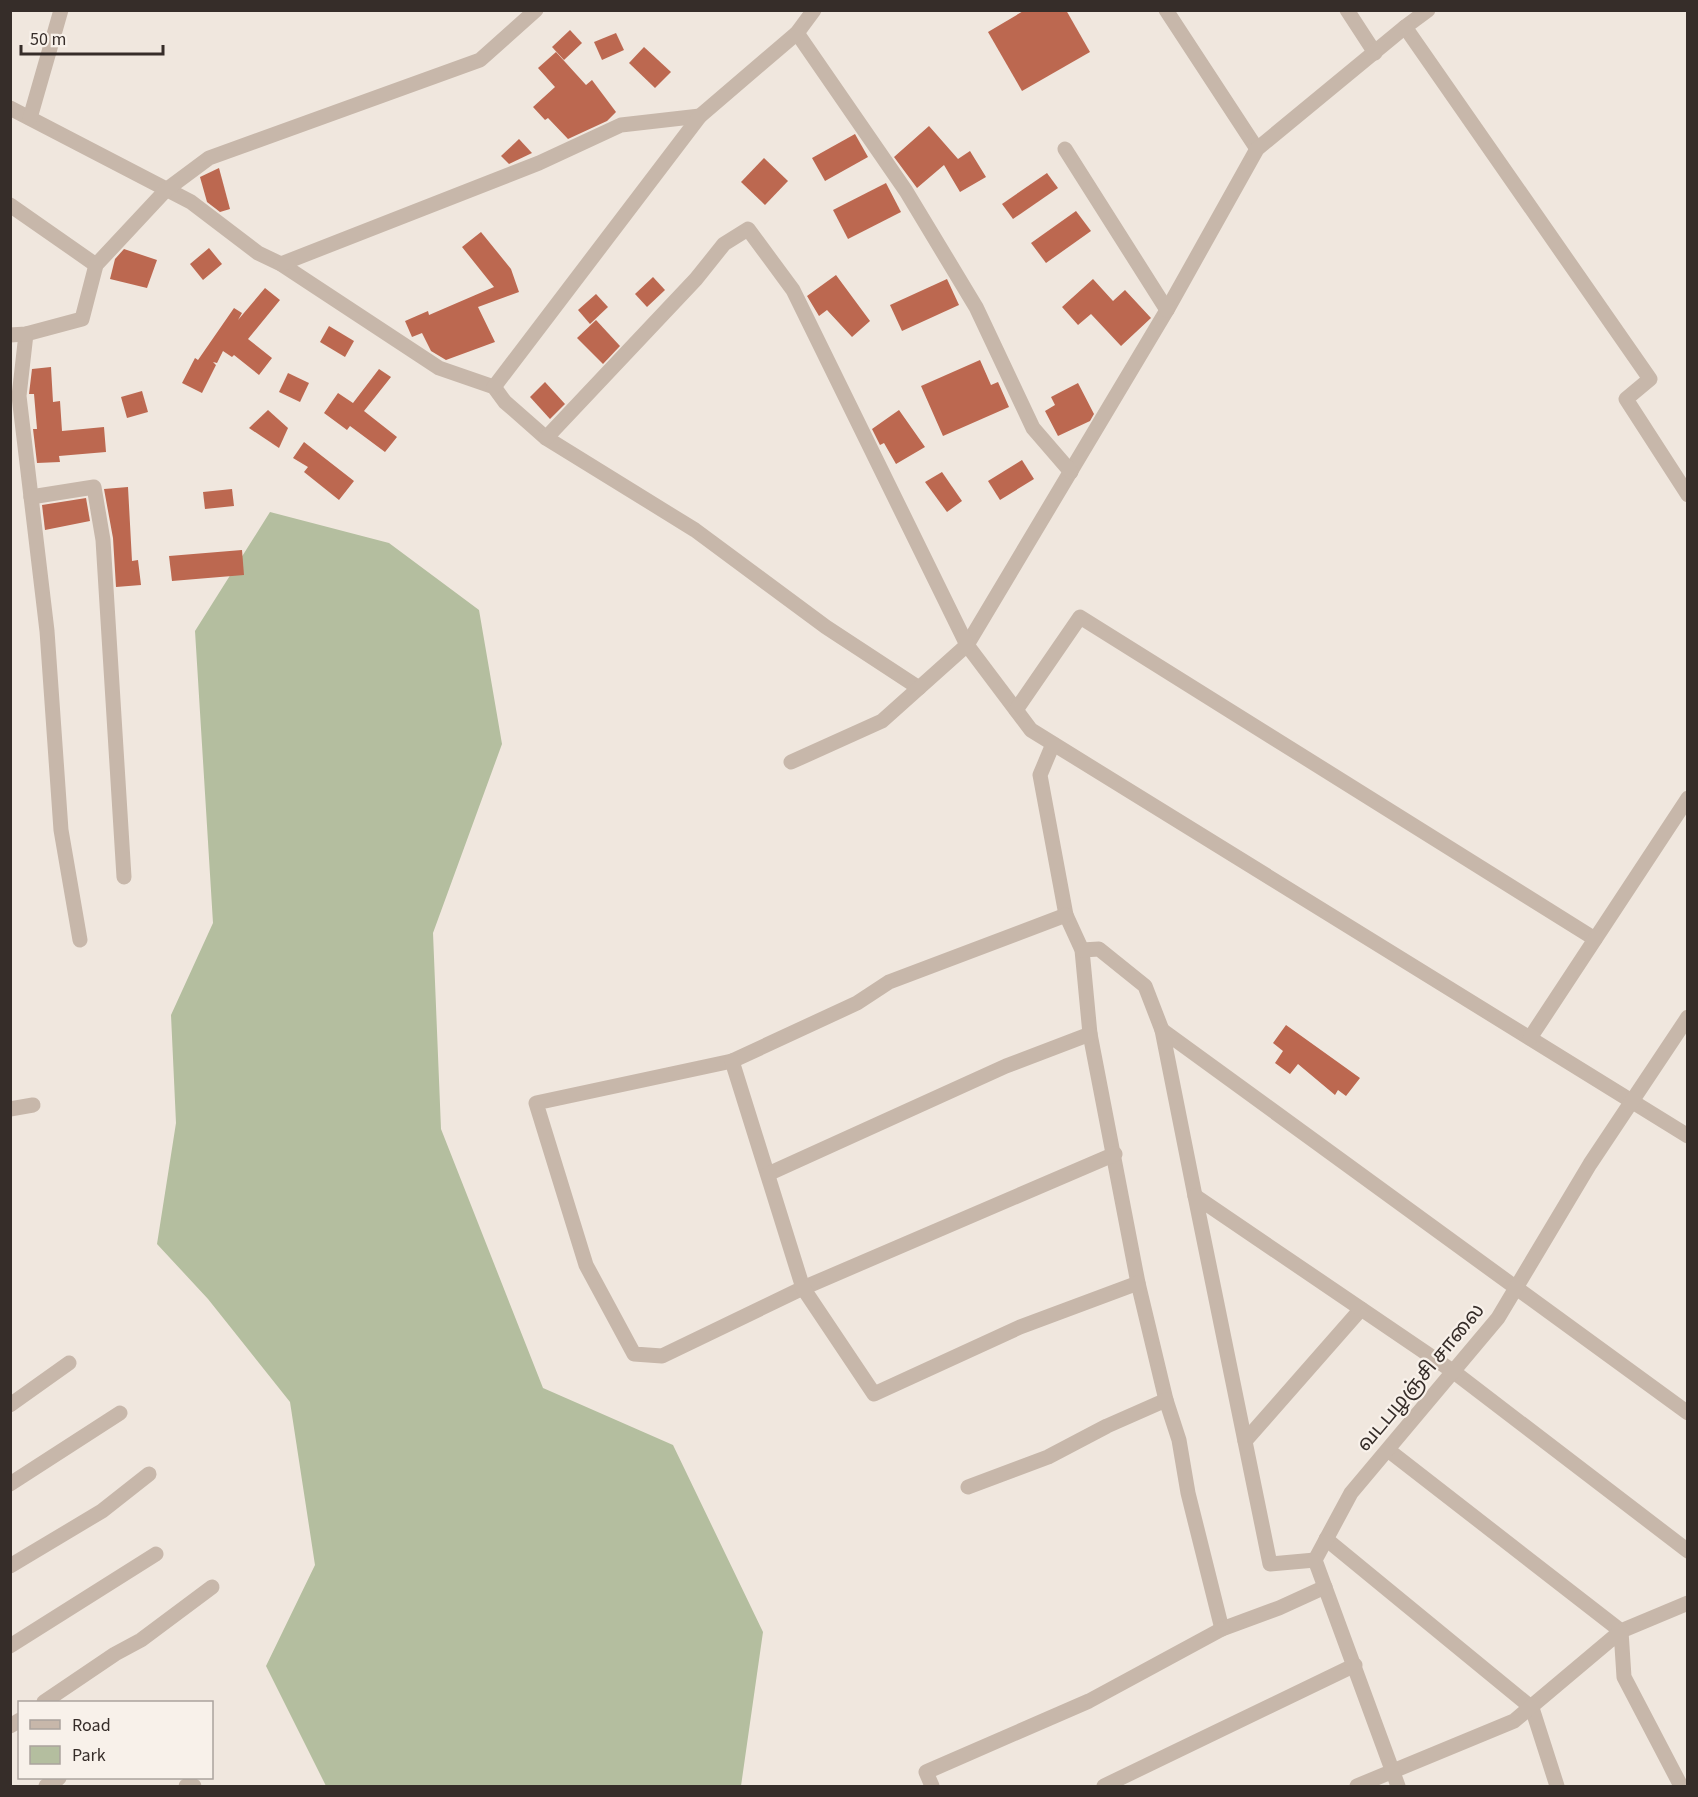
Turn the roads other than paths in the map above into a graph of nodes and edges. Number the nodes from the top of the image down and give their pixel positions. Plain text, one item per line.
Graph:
1 (61, 10) edge
2 (536, 10) edge
3 (814, 10) edge
4 (1166, 10) edge
5 (1347, 10) edge
6 (1428, 10) edge
7 (1406, 27) junction
8 (797, 33) junction
9 (1375, 52) junction
10 (10, 108) edge
11 (700, 116) junction
12 (30, 118) junction
13 (1065, 149) dead end
14 (1257, 149) junction
15 (166, 190) junction
16 (10, 205) edge
17 (281, 264) junction
18 (96, 265) junction
19 (1167, 310) junction
20 (18, 334) edge
21 (494, 387) junction
22 (16, 410) edge
23 (546, 438) junction
24 (1071, 472) junction
25 (1688, 495) edge
26 (31, 497) junction
27 (967, 645) junction
28 (919, 688) junction
29 (1016, 710) junction
30 (1053, 744) junction
31 (791, 762) dead end
32 (1688, 798) edge
33 (124, 877) dead end
34 (1066, 915) junction
35 (1595, 939) junction
36 (80, 940) dead end
37 (1082, 950) junction
38 (1688, 1017) edge
39 (1162, 1030) junction
40 (1090, 1035) junction
41 (1530, 1038) junction
42 (732, 1062) junction
43 (1632, 1101) junction
44 (33, 1105) dead end
45 (10, 1109) edge
46 (1688, 1136) edge
47 (1114, 1154) junction
48 (768, 1174) junction
49 (1195, 1196) junction
50 (1138, 1283) junction
51 (803, 1288) junction
52 (1516, 1289) junction
53 (1360, 1309) junction
54 (69, 1363) dead end
55 (1454, 1371) junction
56 (1166, 1400) junction
57 (10, 1405) edge
58 (120, 1413) dead end
59 (1688, 1413) edge
60 (1245, 1441) junction
61 (1388, 1450) junction
62 (149, 1474) dead end
63 (10, 1484) edge
64 (968, 1487) dead end
65 (1326, 1539) junction
66 (1688, 1551) edge
67 (156, 1554) dead end
68 (1315, 1560) junction
69 (10, 1566) edge
70 (212, 1587) dead end
71 (1325, 1587) junction
72 (1688, 1603) edge
73 (1222, 1629) junction
74 (1621, 1631) junction
75 (10, 1646) edge
76 (1355, 1665) junction
77 (45, 1701) edge
78 (1532, 1708) junction
79 (1395, 1779) edge
80 (186, 1786) edge
81 (194, 1786) edge
82 (932, 1786) edge
83 (1104, 1786) edge
84 (1357, 1786) edge
85 (1557, 1786) edge
86 (1681, 1786) edge

1 - 12 street
2 - 15 street
3 - 8 street
4 - 14 street
5 - 9 street
6 - 7 street
7 - 9 street
7 - 25 street
8 - 11 street
8 - 24 street
9 - 14 street
10 - 12 street
11 - 17 street
11 - 21 street
12 - 15 street
13 - 19 street
14 - 19 street
15 - 17 street
15 - 18 street
16 - 18 street
17 - 21 street
18 - 20 street
19 - 24 street
20 - 22 street
21 - 23 street
22 - 26 street
23 - 27 street
23 - 28 street
24 - 27 street
26 - 33 street
26 - 36 street
27 - 28 street
27 - 29 street
28 - 31 street
29 - 30 street
29 - 35 street
30 - 34 street
30 - 41 street
32 - 35 street
34 - 37 street
34 - 42 street
35 - 41 street
37 - 39 street
37 - 40 street
38 - 43 street, வடபழஞ்சி சாலை
39 - 49 street
39 - 52 street
40 - 47 street
40 - 48 street
41 - 43 street
42 - 48 street
42 - 51 street
43 - 46 street
43 - 52 street, வடபழஞ்சி சாலை
44 - 45 street
47 - 50 street
47 - 51 street
48 - 51 street
49 - 53 street
49 - 60 street
50 - 51 street
50 - 56 street
52 - 55 street, வடபழஞ்சி சாலை
52 - 59 street
53 - 55 street
53 - 60 street
54 - 57 street
55 - 61 street, வடபழஞ்சி சாலை
55 - 66 street
56 - 64 street
56 - 73 street
58 - 63 street
60 - 68 street
61 - 65 street, வடபழஞ்சி சாலை
61 - 74 street
62 - 69 street
65 - 68 street, வடபழஞ்சி சாலை
65 - 78 street
67 - 75 street
68 - 71 street
70 - 77 street
71 - 73 street
71 - 76 street
72 - 74 street
73 - 82 street
74 - 78 street
74 - 86 street
76 - 79 street
76 - 83 street
78 - 79 street
78 - 85 street
79 - 84 street
80 - 81 street

